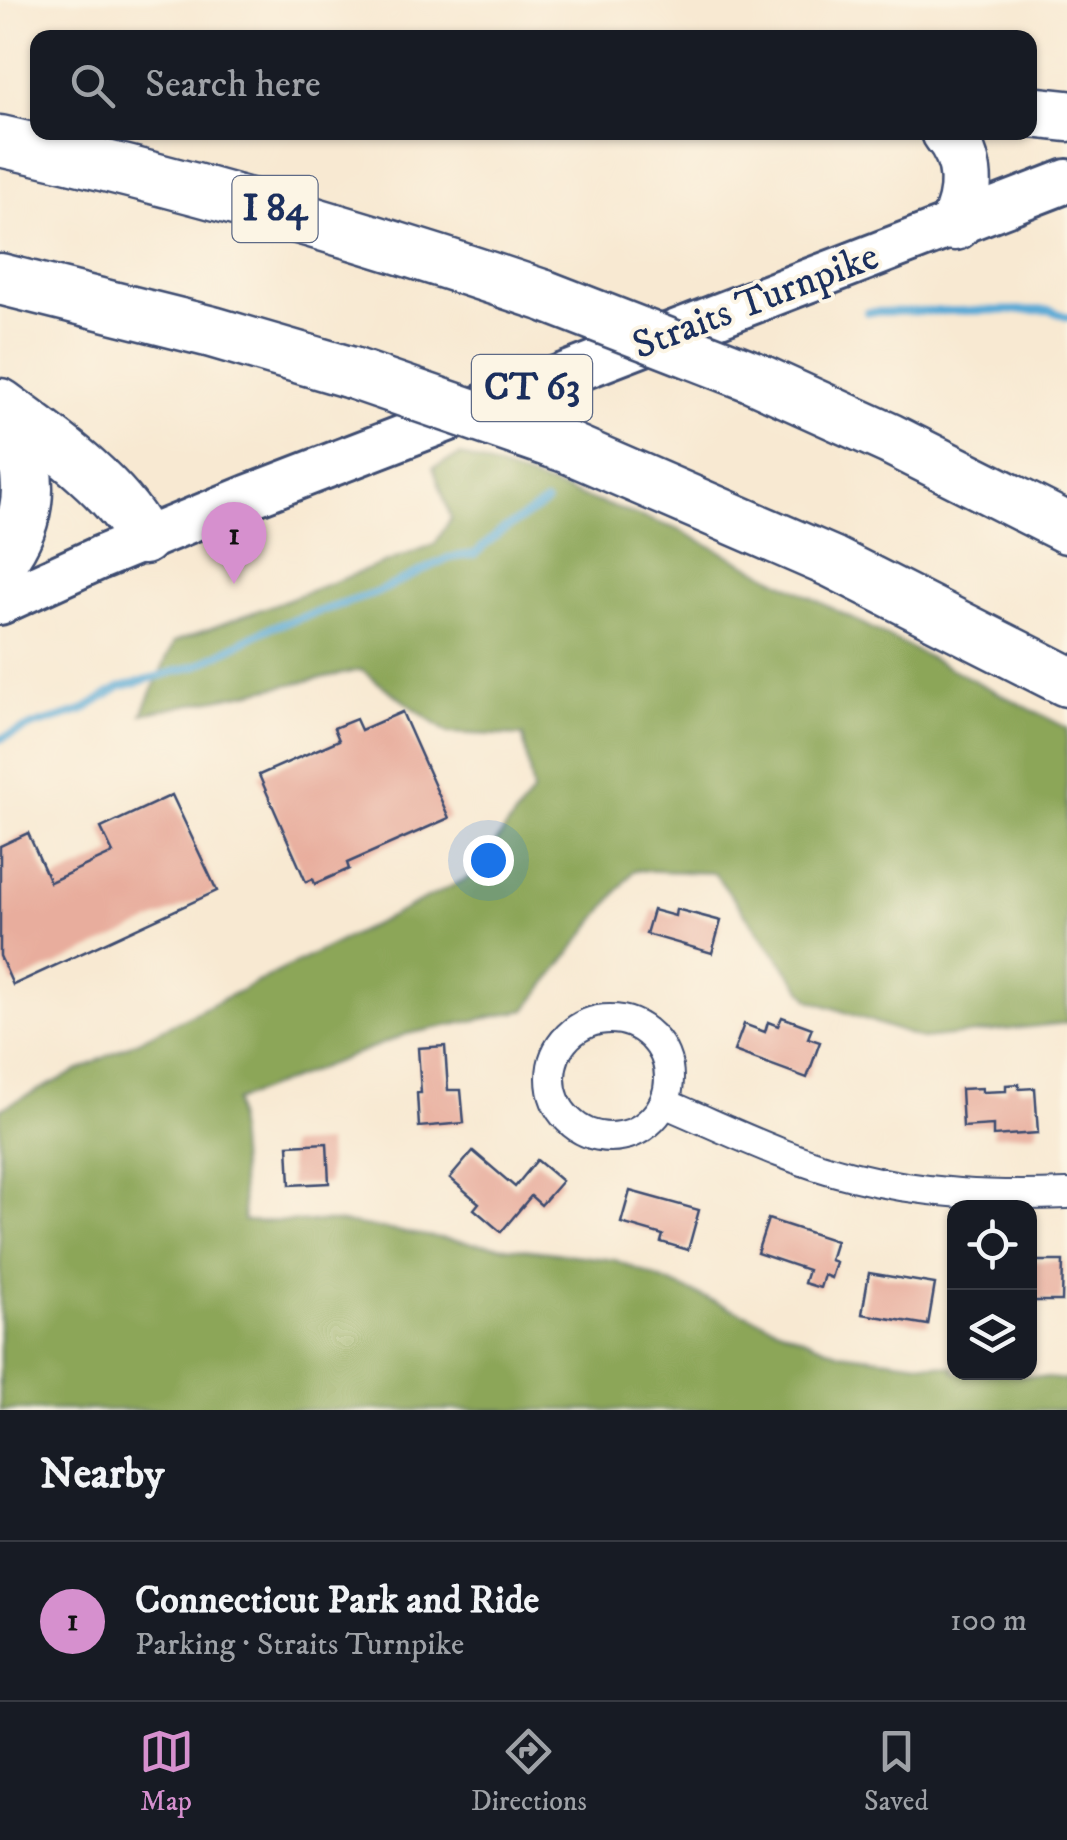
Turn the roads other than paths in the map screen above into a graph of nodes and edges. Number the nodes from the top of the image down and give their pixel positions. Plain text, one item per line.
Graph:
1 (1037, 113) edge
2 (0, 115) edge
3 (1067, 116) edge
4 (30, 118) edge
5 (954, 140) edge
6 (0, 141) edge
7 (1067, 181) edge
8 (955, 225) junction
9 (0, 279) edge
10 (0, 404) edge
11 (0, 417) edge
12 (1067, 528) edge
13 (143, 539) junction
14 (0, 562) edge
15 (0, 603) edge
16 (1067, 682) edge
17 (664, 1103) junction
18 (1067, 1194) edge

1 - 3 highway
2 - 4 highway
5 - 8 highway
6 - 12 highway, I 84, bridge
7 - 8 main road, Straits Turnpike / CT 63
8 - 13 main road, Straits Turnpike / CT 63
9 - 16 highway, bridge
10 - 13 highway
11 - 14 highway
13 - 15 main road, Straits Turnpike / CT 63
17 - 17 street
17 - 18 street

